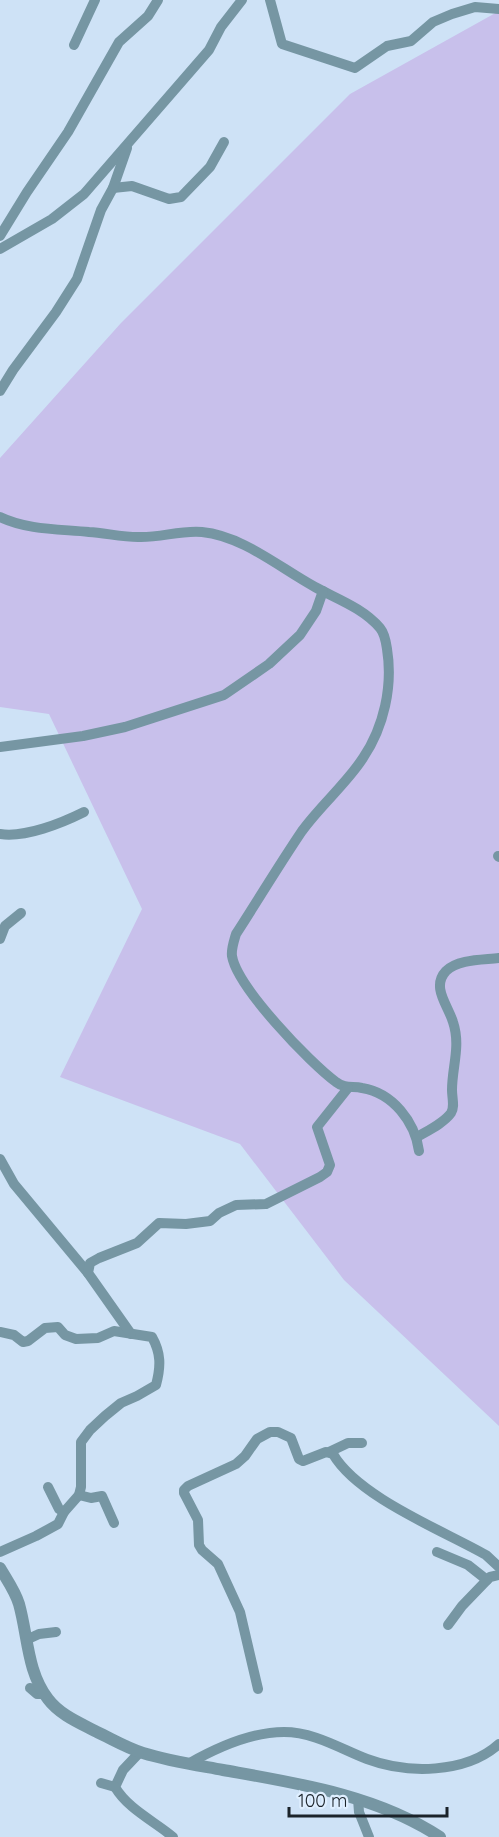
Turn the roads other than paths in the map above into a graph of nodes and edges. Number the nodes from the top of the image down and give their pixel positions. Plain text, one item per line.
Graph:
1 (95, 0) edge
2 (158, 0) edge
3 (242, 0) edge
4 (270, 0) edge
5 (499, 9) edge
6 (74, 45) dead end
7 (129, 142) junction
8 (225, 142) dead end
9 (114, 188) junction
10 (0, 236) edge
11 (0, 249) edge
12 (0, 391) edge
13 (0, 517) edge
14 (323, 591) junction
15 (0, 747) edge
16 (84, 812) dead end
17 (0, 834) edge
18 (21, 913) dead end
19 (0, 939) edge
20 (499, 958) edge
21 (348, 1088) junction
22 (417, 1137) junction
23 (419, 1151) dead end
24 (0, 1159) edge
25 (88, 1273) junction
26 (0, 1332) edge
27 (131, 1334) junction
28 (362, 1443) dead end
29 (329, 1452) junction
30 (48, 1487) dead end
31 (79, 1495) junction
32 (64, 1512) junction
33 (114, 1523) dead end
34 (0, 1552) edge
35 (437, 1552) dead end
36 (499, 1567) edge
37 (0, 1568) edge
38 (499, 1575) edge
39 (487, 1580) junction
40 (448, 1625) dead end
41 (56, 1632) dead end
42 (26, 1640) junction
43 (30, 1688) dead end
44 (258, 1689) dead end
45 (44, 1694) junction
46 (499, 1744) edge
47 (140, 1752) junction
48 (188, 1764) junction
49 (101, 1783) dead end
50 (115, 1787) junction
51 (358, 1799) junction
52 (173, 1837) edge
53 (369, 1837) edge
54 (440, 1837) edge

1 - 6 street
2 - 10 street
3 - 7 street
4 - 5 street
7 - 9 street
7 - 11 street
8 - 9 street
9 - 12 street
13 - 14 street
14 - 15 street
14 - 21 street
16 - 17 street
18 - 19 street
20 - 22 street
21 - 22 street
21 - 25 street
22 - 23 street
24 - 25 street
25 - 27 street
26 - 27 street
27 - 31 street
28 - 29 street
29 - 36 street
29 - 44 street
30 - 32 street
31 - 32 street
31 - 33 street
32 - 34 street
35 - 39 street
37 - 42 street
38 - 39 street
39 - 40 street
41 - 42 street
42 - 45 street
43 - 45 street
45 - 47 street
46 - 48 street
47 - 48 street
47 - 50 street
48 - 51 street
49 - 50 street
50 - 52 street
51 - 53 street
51 - 54 street

